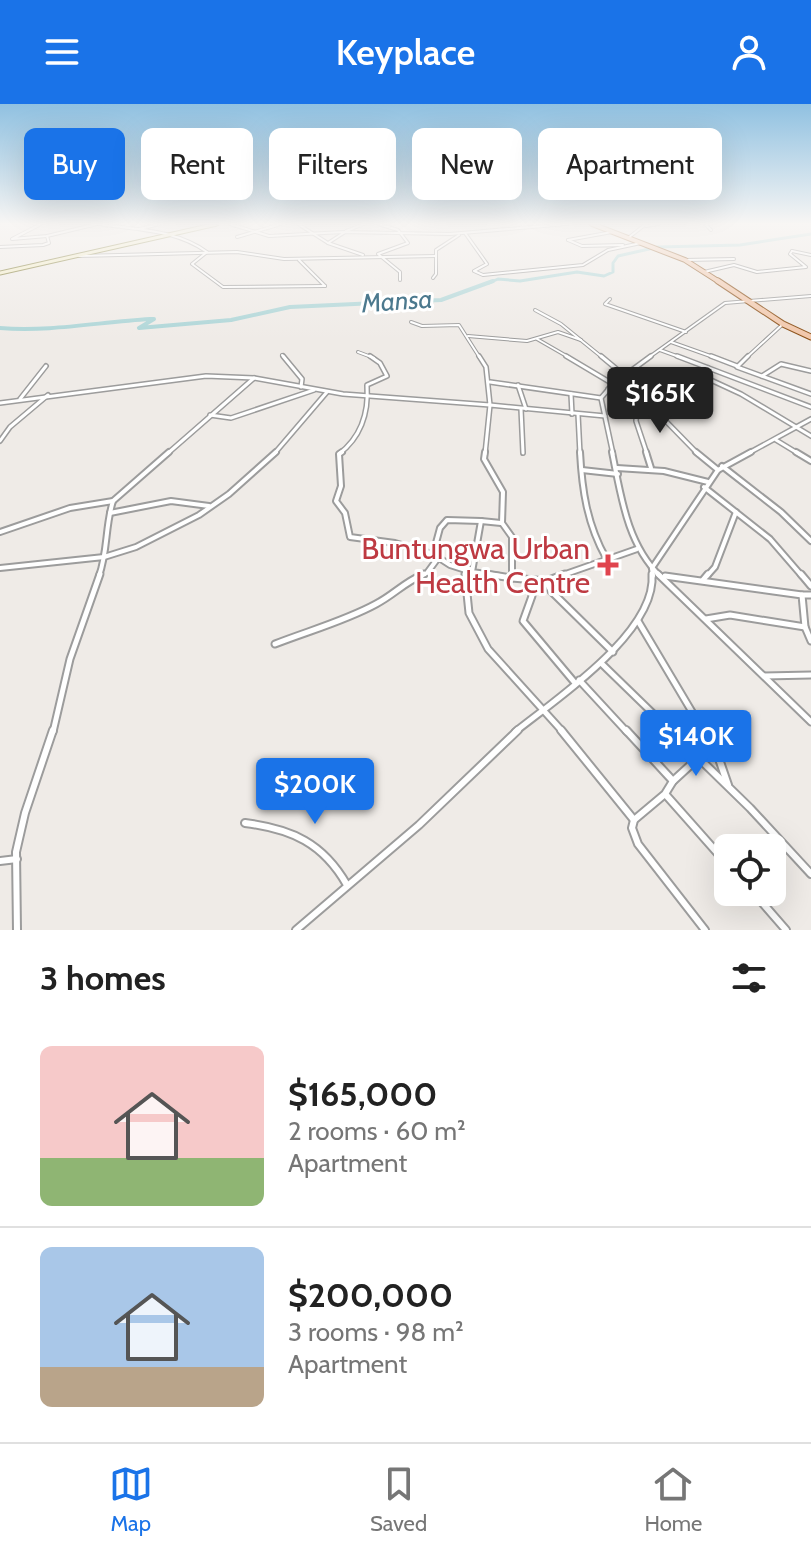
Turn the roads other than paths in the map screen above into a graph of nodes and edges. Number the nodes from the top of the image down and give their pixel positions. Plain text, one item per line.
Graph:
1 (49, 263) edge
2 (194, 263) edge
3 (302, 263) edge
4 (388, 263) edge
5 (436, 263) edge
6 (486, 263) edge
7 (586, 263) edge
8 (689, 263) edge
9 (802, 263) edge
10 (703, 272) junction
11 (0, 273) edge
12 (433, 278) dead end
13 (400, 280) dead end
14 (811, 296) edge
15 (610, 299) dead end
16 (745, 300) junction
17 (535, 310) dead end
18 (411, 322) dead end
19 (783, 324) junction
20 (686, 332) junction
21 (468, 336) junction
22 (811, 337) edge
23 (537, 339) junction
24 (581, 340) junction
25 (671, 342) junction
26 (660, 350) junction
27 (358, 352) dead end
28 (282, 355) dead end
29 (46, 366) dead end
30 (737, 367) junction
31 (708, 368) junction
32 (811, 371) edge
33 (625, 376) junction
34 (762, 376) junction
35 (254, 378) junction
36 (490, 382) junction
37 (613, 384) junction
38 (518, 385) junction
39 (301, 387) junction
40 (608, 389) junction
41 (315, 390) junction
42 (327, 392) junction
43 (571, 394) junction
44 (811, 394) edge
45 (48, 395) junction
46 (369, 396) junction
47 (601, 398) junction
48 (20, 399) junction
49 (637, 402) junction
50 (0, 403) edge
51 (490, 405) junction
52 (811, 407) edge
53 (524, 409) junction
54 (575, 414) junction
55 (210, 415) junction
56 (605, 416) junction
57 (811, 419) edge
58 (797, 427) junction
59 (811, 436) edge
60 (774, 439) junction
61 (0, 441) edge
62 (523, 453) dead end
63 (811, 461) edge
64 (720, 468) junction
65 (652, 469) junction
66 (582, 470) junction
67 (618, 471) junction
68 (706, 484) junction
69 (113, 501) junction
70 (210, 506) junction
71 (736, 512) junction
72 (110, 513) junction
73 (481, 521) junction
74 (502, 523) junction
75 (0, 532) edge
76 (811, 541) edge
77 (638, 549) junction
78 (106, 556) junction
79 (435, 556) junction
80 (606, 558) junction
81 (0, 568) edge
82 (652, 568) junction
83 (468, 572) junction
84 (662, 576) junction
85 (512, 578) junction
86 (703, 580) junction
87 (531, 581) junction
88 (546, 581) junction
89 (811, 586) edge
90 (802, 595) junction
91 (811, 595) edge
92 (706, 619) junction
93 (638, 621) junction
94 (805, 627) junction
95 (811, 641) edge
96 (275, 644) dead end
97 (613, 652) junction
98 (601, 663) junction
99 (764, 676) junction
100 (810, 676) edge
101 (577, 681) junction
102 (543, 708) junction
103 (811, 722) edge
104 (697, 759) junction
105 (673, 781) junction
106 (729, 788) junction
107 (665, 794) junction
108 (634, 820) junction
109 (245, 823) dead end
110 (714, 849) edge
111 (17, 859) junction
112 (0, 861) edge
113 (811, 874) edge
114 (347, 885) junction
115 (765, 906) edge
116 (17, 930) edge
117 (296, 930) edge
118 (705, 930) edge
119 (786, 930) edge

1 - 11 street
2 - 3 street
4 - 13 street
5 - 12 street
6 - 7 street
8 - 10 main road
9 - 10 street
10 - 16 main road
14 - 16 street
15 - 20 street
16 - 19 main road
16 - 20 street
17 - 24 street
18 - 21 street
19 - 22 main road
19 - 30 street
20 - 25 street
21 - 23 street
21 - 36 street
23 - 24 street
23 - 37 street
24 - 33 street
25 - 26 street
25 - 30 street
26 - 31 street
26 - 33 street
27 - 46 street
28 - 39 street
29 - 48 street
30 - 34 street
31 - 52 street
31 - 58 street
32 - 34 street
33 - 37 street
34 - 44 street
35 - 39 street
35 - 45 street
35 - 55 street
36 - 38 street
36 - 51 street
37 - 40 street
38 - 43 street
38 - 53 street
39 - 41 street
40 - 47 street
40 - 49 street
41 - 42 street
41 - 55 street
42 - 46 street
42 - 70 street
43 - 47 street
43 - 54 street
45 - 48 street
45 - 61 street
46 - 51 street
46 - 79 street
47 - 56 street
48 - 50 street
49 - 64 street
49 - 65 street
51 - 53 street
51 - 74 street
53 - 54 street
53 - 62 street
54 - 56 street
54 - 66 street
55 - 69 street
56 - 67 street
57 - 58 street
58 - 59 street
58 - 60 street
60 - 63 street
60 - 64 street
64 - 68 street
64 - 76 street
65 - 67 street
65 - 68 street
66 - 67 street
66 - 80 street
67 - 77 street
68 - 71 street
68 - 82 street
69 - 72 street
69 - 75 street
70 - 72 street
70 - 78 street
71 - 86 street
71 - 89 street
72 - 78 street
73 - 74 street
73 - 79 street
73 - 83 street
74 - 85 street
77 - 80 street
77 - 82 street
78 - 81 street
78 - 111 street
79 - 83 street
79 - 96 street
80 - 88 street
82 - 84 street
82 - 93 street
83 - 85 street
83 - 102 street
84 - 86 street
84 - 92 street
85 - 87 street
86 - 90 street
87 - 88 street
87 - 101 street
88 - 97 street
90 - 91 street
90 - 94 street
92 - 94 street
92 - 99 street
93 - 97 street
93 - 106 street
94 - 95 street
97 - 98 street
98 - 101 street
98 - 104 street
99 - 100 street
99 - 103 street
101 - 102 street
101 - 105 street
102 - 108 street
102 - 114 street
104 - 105 street
104 - 106 street
105 - 107 street
106 - 113 street
107 - 108 street
107 - 110 street
108 - 118 street
109 - 114 street
111 - 112 street
111 - 116 street
114 - 117 street
115 - 119 street

